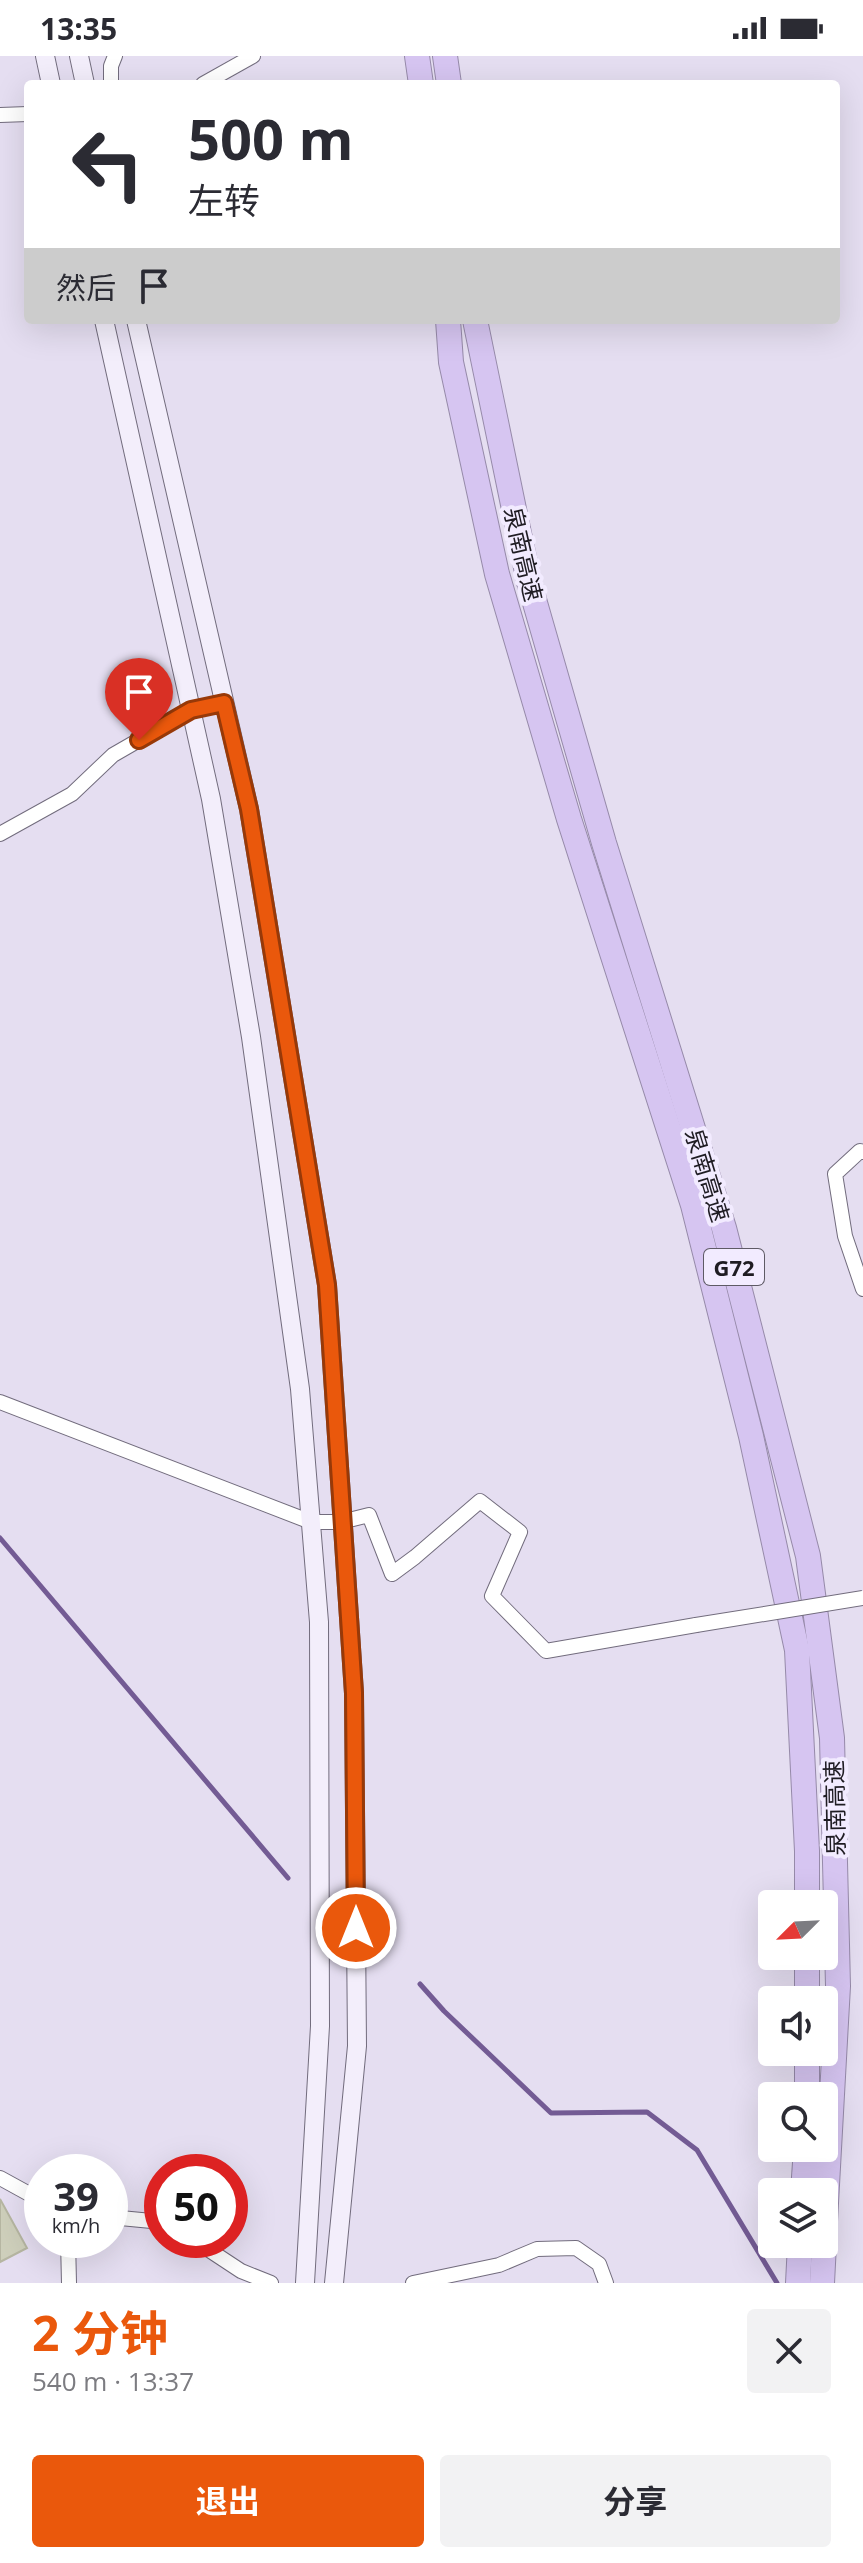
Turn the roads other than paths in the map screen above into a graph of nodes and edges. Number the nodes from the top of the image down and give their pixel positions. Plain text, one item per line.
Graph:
1 (45, 56) edge
2 (79, 56) edge
3 (115, 56) edge
4 (253, 56) edge
5 (417, 56) edge
6 (424, 56) edge
7 (445, 56) edge
8 (50, 80) edge
9 (84, 80) edge
10 (111, 80) edge
11 (210, 80) edge
12 (423, 80) edge
13 (424, 80) edge
14 (448, 80) edge
15 (24, 114) edge
16 (0, 115) edge
17 (105, 324) edge
18 (137, 324) edge
19 (448, 324) edge
20 (476, 324) edge
21 (224, 703) junction
22 (191, 710) junction
23 (0, 834) edge
24 (863, 1152) edge
25 (863, 1289) edge
26 (0, 1402) edge
27 (311, 1522) junction
28 (341, 1522) junction
29 (863, 1598) edge
30 (807, 1890) edge
31 (0, 2178) edge
32 (827, 2178) edge
33 (24, 2191) edge
34 (68, 2258) edge
35 (221, 2258) edge
36 (799, 2258) edge
37 (823, 2258) edge
38 (69, 2283) edge
39 (271, 2283) edge
40 (305, 2283) edge
41 (334, 2283) edge
42 (413, 2283) edge
43 (606, 2283) edge
44 (798, 2283) edge
45 (822, 2283) edge

1 - 8 main road
2 - 9 main road
3 - 10 street
4 - 11 street
5 - 12 highway
6 - 13 highway
7 - 14 highway
15 - 16 street
17 - 22 main road
18 - 21 main road
19 - 30 highway, 泉南高速 / G72
20 - 32 highway, 泉南高速 / G72
21 - 22 street
21 - 28 main road
22 - 23 street
22 - 27 main road
24 - 25 street
26 - 27 street
27 - 28 street
27 - 40 main road
28 - 29 street, bridge
28 - 41 main road
31 - 33 street
34 - 38 street
35 - 39 street
36 - 44 highway
37 - 45 highway, 泉南高速 / G72
42 - 43 street

